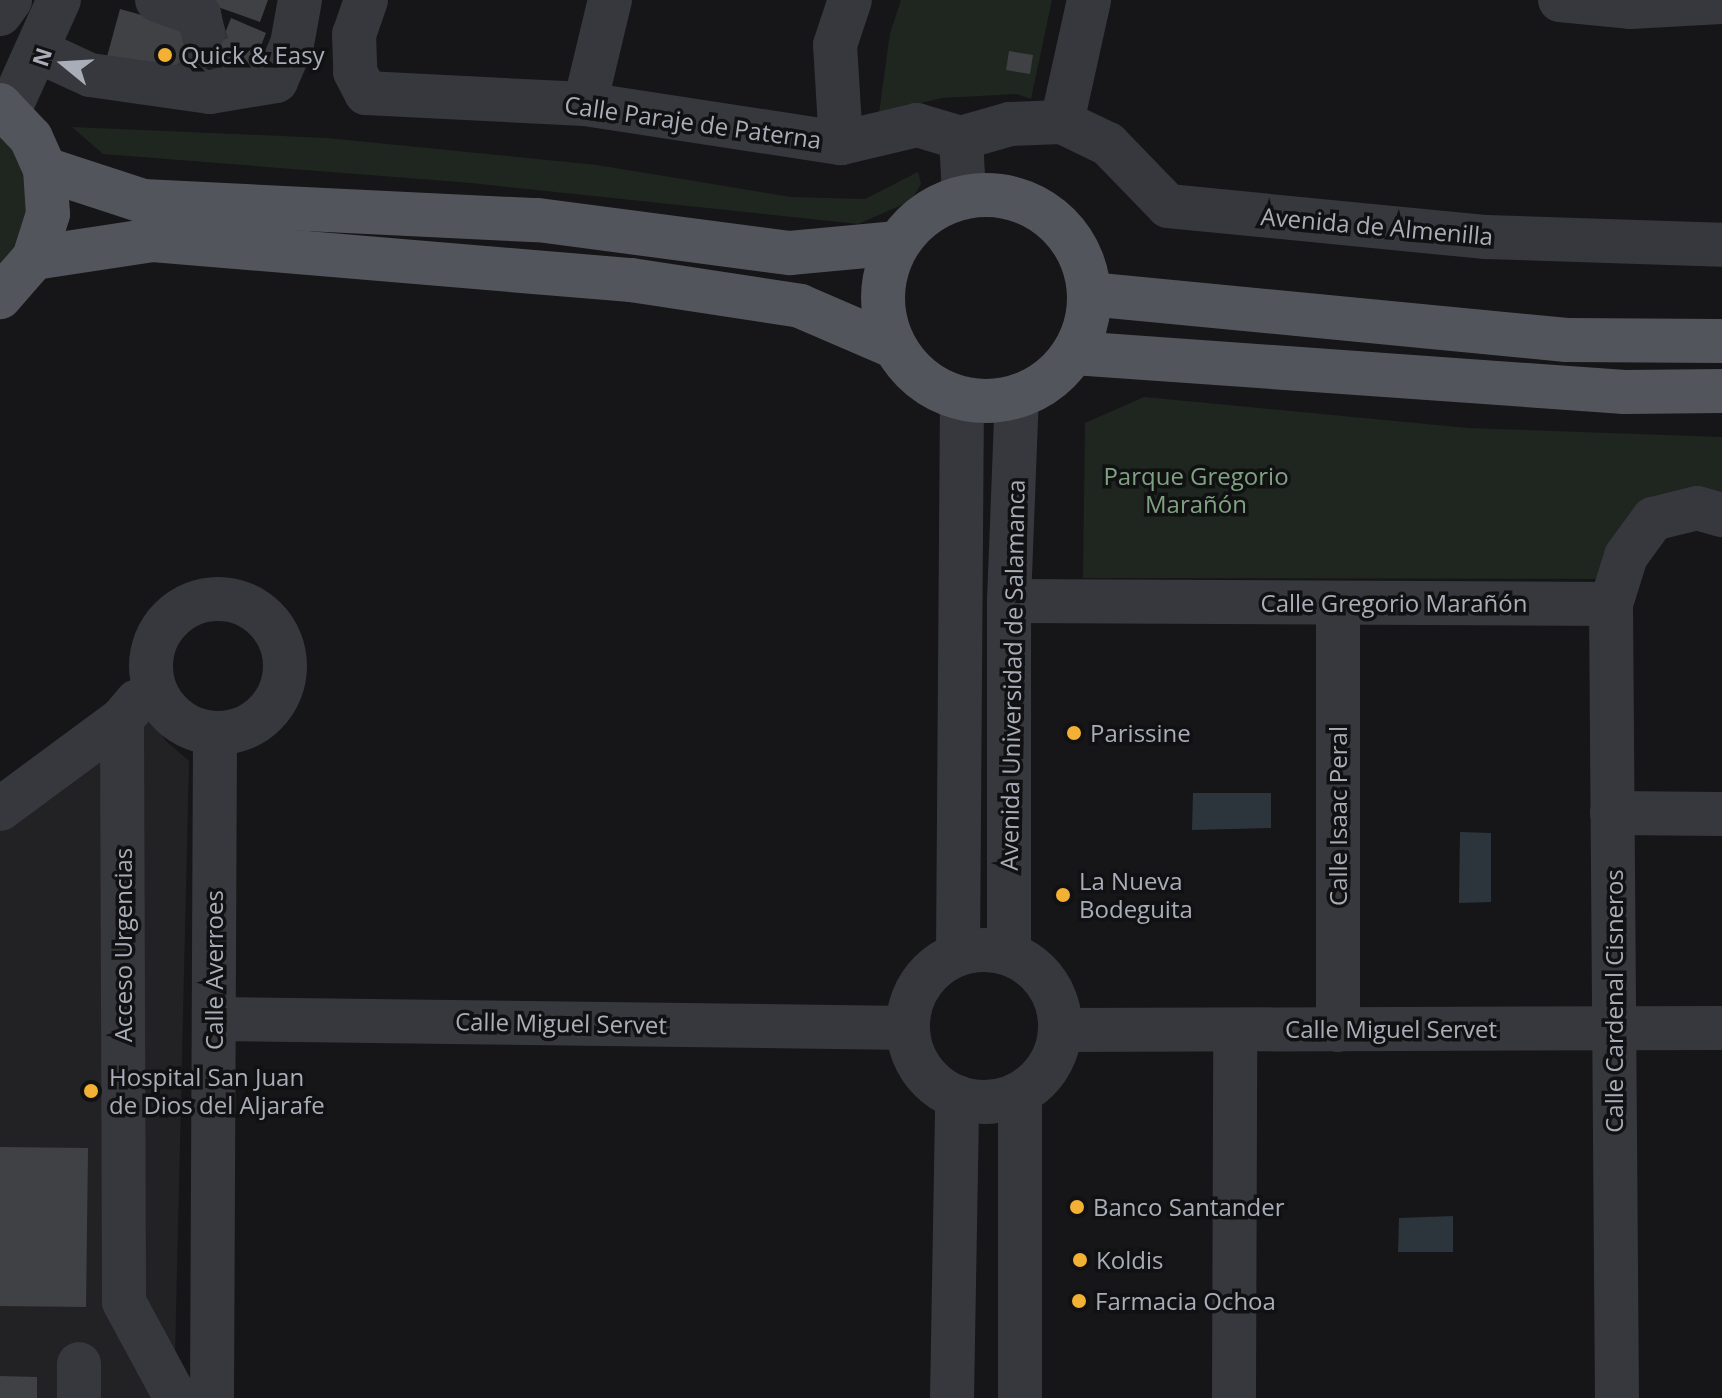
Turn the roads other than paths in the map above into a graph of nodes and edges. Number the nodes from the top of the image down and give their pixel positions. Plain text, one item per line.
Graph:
1 (10, 0) edge
2 (59, 0) edge
3 (157, 0) edge
4 (300, 0) edge
5 (366, 0) edge
6 (610, 0) edge
7 (850, 0) edge
8 (1089, 0) edge
9 (1560, 0) edge
10 (1722, 2) edge
11 (0, 14) edge
12 (203, 33) tunnel mouth
13 (53, 58) dead end
14 (585, 104) junction
15 (5, 108) edge
16 (1062, 122) junction
17 (961, 138) junction
18 (841, 143) junction
19 (45, 169) junction
20 (964, 196) junction
21 (898, 243) junction
22 (1722, 245) edge
23 (34, 258) junction
24 (1089, 294) junction
25 (0, 297) edge
26 (1722, 341) edge
27 (895, 347) junction
28 (1074, 353) junction
29 (1722, 391) edge
30 (1017, 397) junction
31 (962, 399) junction
32 (1722, 515) edge
33 (1009, 601) junction
34 (1338, 603) junction
35 (1611, 604) junction
36 (152, 680) junction
37 (122, 719) junction
38 (215, 733) junction
39 (0, 809) edge
40 (1612, 813) junction
41 (1722, 814) edge
42 (958, 954) junction
43 (1009, 954) junction
44 (214, 1019) junction
45 (908, 1028) junction
46 (1722, 1028) edge
47 (1614, 1029) junction
48 (1060, 1030) junction
49 (1235, 1030) junction
50 (1338, 1030) junction
51 (1020, 1096) junction
52 (957, 1097) junction
53 (176, 1398) edge
54 (212, 1398) edge
55 (952, 1398) edge
56 (1020, 1398) edge
57 (1234, 1398) edge
58 (1617, 1398) edge

1 - 11 street
2 - 15 street
3 - 12 street
4 - 13 street
5 - 14 street, Calle Paraje de Paterna
6 - 14 street
7 - 18 street
8 - 16 street
9 - 10 street
14 - 18 street, Calle Paraje de Paterna
15 - 19 main road
16 - 17 street
16 - 22 street, Avenida de Almenilla
17 - 18 street, Calle Paraje de Paterna
17 - 20 street
19 - 21 main road
19 - 23 main road
20 - 21 main road
20 - 24 main road
21 - 27 main road
23 - 25 main road
23 - 27 main road
24 - 26 main road
24 - 28 main road
27 - 31 main road
28 - 29 main road
28 - 30 main road
30 - 31 main road
30 - 33 street, Avenida Universidad de Salamanca
31 - 42 street, Avenida Universidad de Salamanca
32 - 35 street
33 - 34 street, Calle Gregorio Marañón
33 - 43 street, Avenida Universidad de Salamanca
34 - 35 street, Calle Gregorio Marañón
34 - 50 street, Calle Isaac Peral
35 - 40 street, Calle Cardenal Cisneros
36 - 37 street
36 - 38 street
36 - 38 street
37 - 39 street
37 - 53 street, Acceso Urgencias
38 - 44 street, Calle Averroes
40 - 41 street
40 - 47 street, Calle Cardenal Cisneros
42 - 43 street
42 - 45 street
43 - 48 street
44 - 45 street, Calle Miguel Servet
44 - 54 street, Calle Averroes
45 - 52 street
46 - 47 street, Calle Miguel Servet
47 - 50 street, Calle Miguel Servet
47 - 58 street, Calle Cardenal Cisneros
48 - 49 street, Calle Miguel Servet
48 - 51 street
49 - 50 street, Calle Miguel Servet
49 - 57 street
51 - 52 street
51 - 56 street
52 - 55 street

